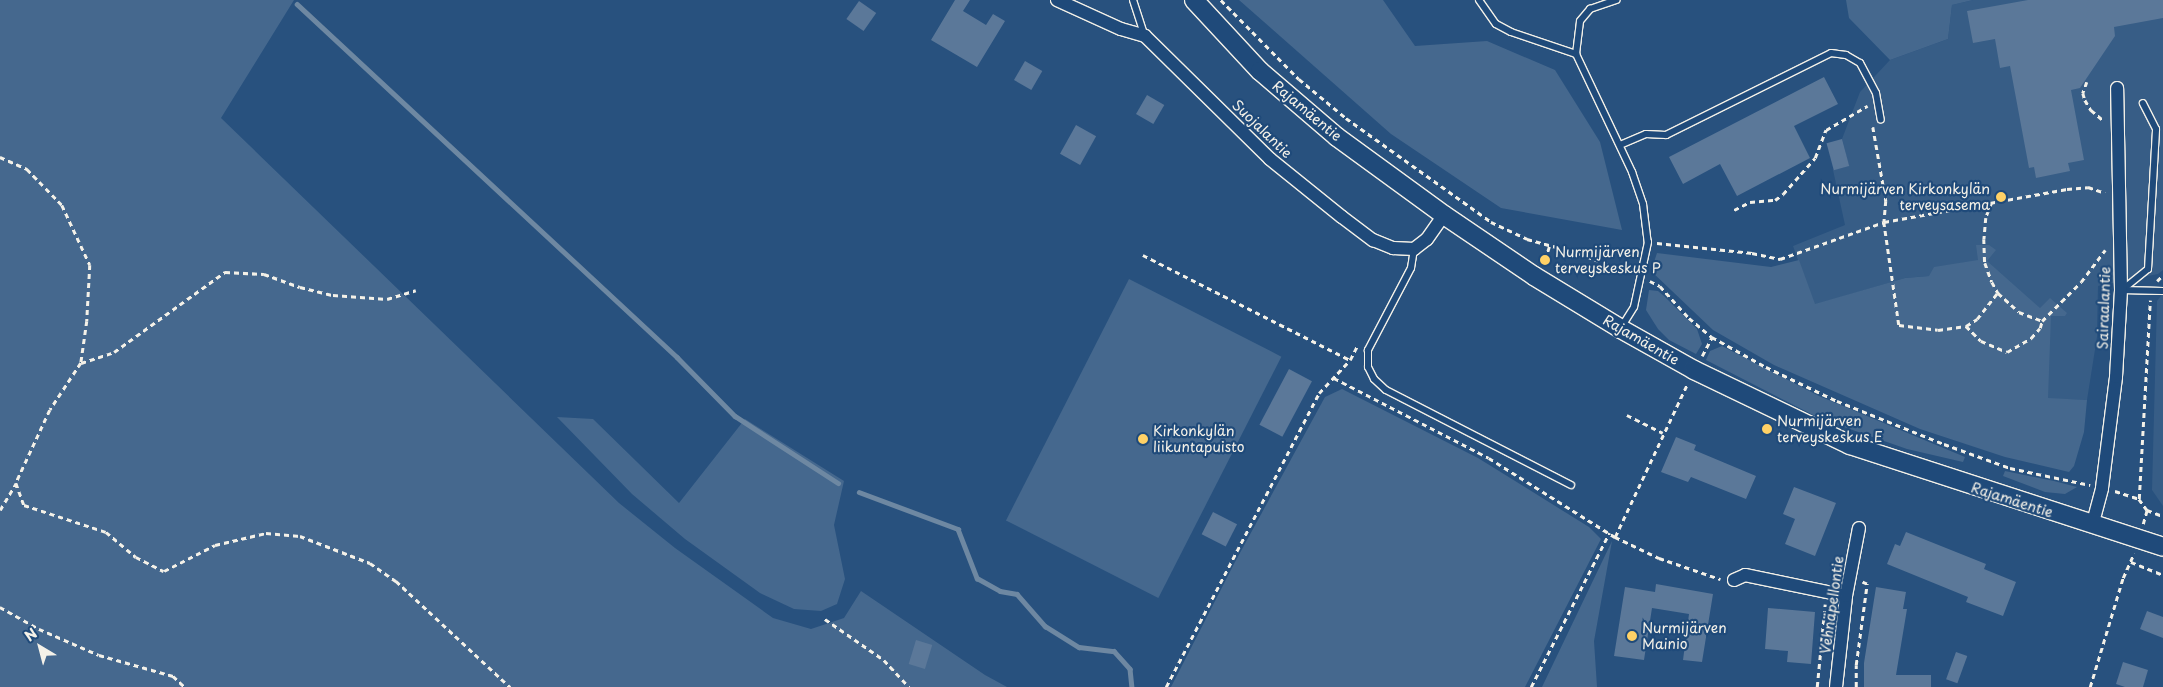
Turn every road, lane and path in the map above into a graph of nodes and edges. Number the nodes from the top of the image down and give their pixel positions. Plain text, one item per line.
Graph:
1 (1057, 0) edge
2 (1134, 0) edge
3 (1194, 0) edge
4 (1221, 0) edge
5 (1479, 0) edge
6 (1616, 0) edge
7 (1145, 36) junction
8 (1576, 54) junction
9 (2087, 82) dead end
10 (2117, 88) dead end
11 (1878, 103) junction
12 (2143, 103) dead end
13 (1865, 107) junction
14 (1869, 114) dead end
15 (1881, 120) dead end
16 (1872, 121) dead end
17 (2106, 127) dead end
18 (1620, 145) junction
19 (0, 158) edge
20 (2119, 201) junction
21 (1992, 202) junction
22 (1734, 210) dead end
23 (1444, 215) junction
24 (1884, 222) junction
25 (1648, 242) junction
26 (2110, 244) dead end
27 (1549, 247) junction
28 (1414, 249) junction
29 (1143, 255) dead end
30 (1545, 260) dead end
31 (2163, 275) edge
32 (1641, 277) junction
33 (416, 290) dead end
34 (2121, 290) junction
35 (2153, 290) junction
36 (2163, 290) edge
37 (1998, 292) junction
38 (2042, 321) junction
39 (1966, 326) junction
40 (1621, 329) junction
41 (1712, 337) junction
42 (1358, 344) dead end
43 (1350, 360) junction
44 (81, 363) junction
45 (1694, 370) junction
46 (1334, 378) junction
47 (1628, 415) dead end
48 (1663, 433) junction
49 (16, 483) junction
50 (1571, 485) dead end
51 (2102, 488) junction
52 (2139, 498) junction
53 (0, 510) edge
54 (2147, 510) junction
55 (2163, 516) edge
56 (2092, 526) junction
57 (1859, 528) dead end
58 (1609, 533) junction
59 (1615, 537) junction
60 (2138, 539) junction
61 (2163, 547) edge
62 (2131, 562) junction
63 (2163, 575) edge
64 (1734, 580) joint
65 (1867, 584) dead end
66 (1827, 592) junction
67 (1846, 596) junction
68 (0, 607) edge
69 (825, 619) dead end
70 (185, 687) edge
71 (510, 687) edge
72 (909, 687) edge
73 (1166, 687) edge
74 (1531, 687) edge
75 (1817, 687) edge
76 (1836, 687) edge
77 (1856, 687) edge
78 (2090, 687) edge

1 - 7 street, Suojalantie
2 - 7 lane
3 - 23 main road, Rajamäentie
4 - 27 path
5 - 8 lane
6 - 8 lane
7 - 28 street, Suojalantie
8 - 18 lane
9 - 17 path
10 - 20 street, Sairaalantie
11 - 13 path
11 - 15 lane
11 - 18 lane
12 - 34 lane
13 - 14 path
13 - 22 path
16 - 24 path
18 - 25 lane
19 - 44 path
20 - 21 path
20 - 34 street, Sairaalantie
21 - 24 path
21 - 37 path
23 - 28 street
23 - 40 main road, Rajamäentie
24 - 25 path
24 - 39 path
25 - 32 lane
26 - 38 path
27 - 30 path
27 - 32 path
28 - 50 lane
29 - 43 path
31 - 35 path
32 - 40 lane
32 - 41 path
33 - 44 path
34 - 35 lane
34 - 51 street, Sairaalantie
35 - 36 lane
35 - 52 path
37 - 38 path
37 - 39 path
38 - 39 path
40 - 45 main road, Rajamäentie
41 - 45 path
41 - 51 path
42 - 43 path
43 - 46 path
44 - 49 path
45 - 48 path
45 - 56 main road, Rajamäentie
46 - 58 path
46 - 73 path
47 - 48 path
48 - 59 path
49 - 53 path
49 - 71 path
51 - 52 path
51 - 56 street, Sairaalantie
52 - 54 path
54 - 55 path
54 - 60 path
56 - 60 main road, Rajamäentie
57 - 67 street, Vehnäpellontie
58 - 59 path
58 - 74 path
59 - 64 path
60 - 61 main road, Rajamäentie
60 - 62 path
62 - 63 path
62 - 78 path
64 - 66 street
65 - 77 path
66 - 67 street
66 - 75 path
67 - 76 street, Vehnäpellontie
68 - 70 path
69 - 72 path

